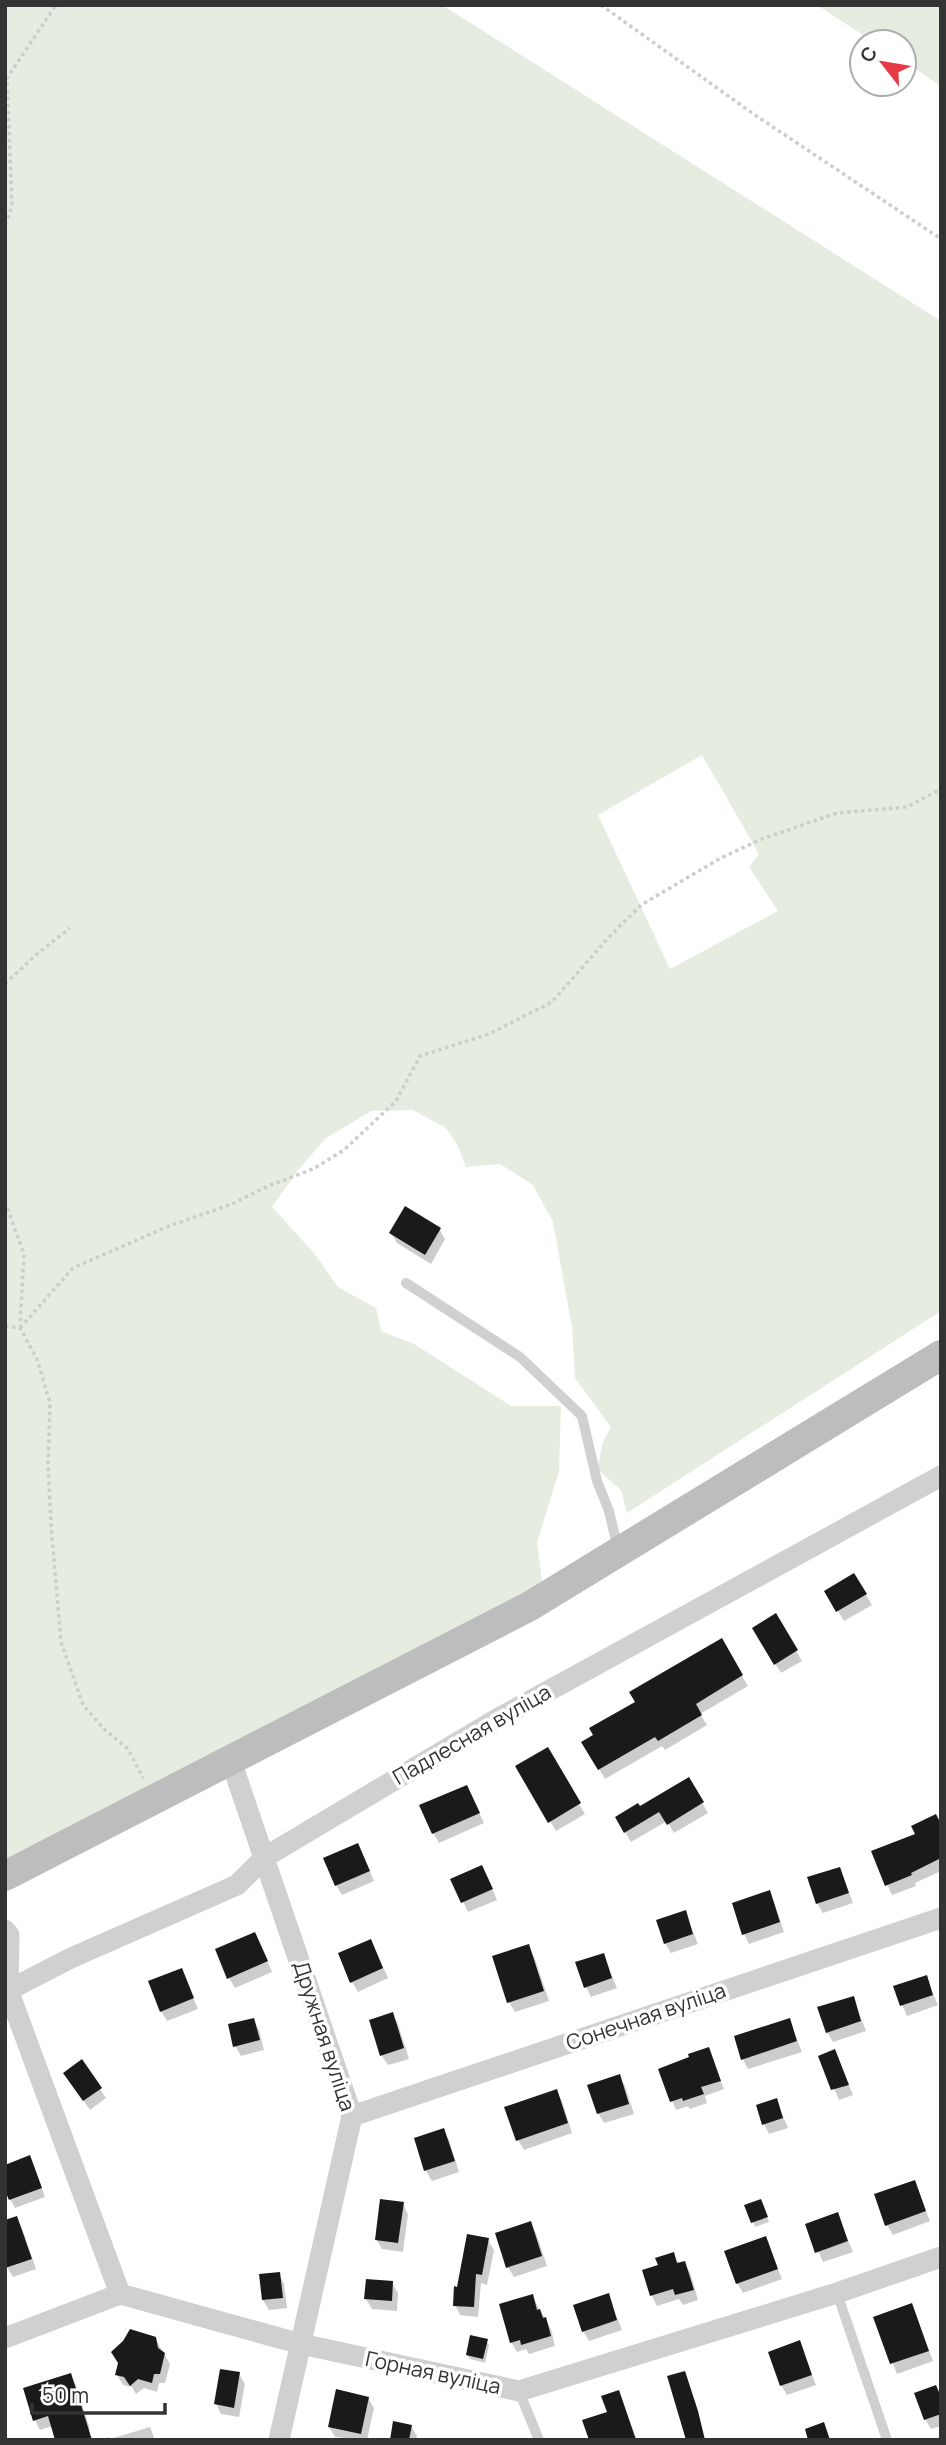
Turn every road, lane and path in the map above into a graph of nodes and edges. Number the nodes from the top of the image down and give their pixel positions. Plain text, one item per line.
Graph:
1 (56, 5) edge
2 (601, 5) edge
3 (6, 78) edge
4 (5, 225) edge
5 (941, 239) edge
6 (941, 789) edge
7 (70, 928) dead end
8 (5, 984) edge
9 (5, 1202) edge
10 (406, 1283) dead end
11 (5, 1326) edge
12 (20, 1328) junction
13 (941, 1355) edge
14 (941, 1476) edge
15 (619, 1552) junction
16 (231, 1761) junction
17 (157, 1798) junction
18 (265, 1857) junction
19 (5, 1876) edge
20 (941, 1918) edge
21 (5, 1930) edge
22 (7, 1991) edge
23 (352, 2116) junction
24 (941, 2257) edge
25 (837, 2293) junction
26 (120, 2294) junction
27 (5, 2338) edge
28 (301, 2344) junction
29 (519, 2391) junction
30 (279, 2440) edge
31 (539, 2440) edge
32 (887, 2440) edge

1 - 3 path
2 - 5 path
3 - 4 path
6 - 12 path
7 - 8 path
9 - 12 path
10 - 15 lane
11 - 12 path
12 - 17 path
13 - 15 street
14 - 18 street, Падлесная вуліца
15 - 16 street
16 - 17 street
16 - 18 street, Дружная вуліца
17 - 19 street
18 - 22 street, Падлесная вуліца
18 - 23 street, Дружная вуліца
20 - 23 street, Сонечная вуліца
21 - 22 street
22 - 26 street
23 - 28 street, Дружная вуліца
24 - 25 street, Горная вуліца
25 - 29 street, Горная вуліца
25 - 32 lane
26 - 27 street
26 - 28 street, Горная вуліца
28 - 29 street, Горная вуліца
28 - 30 street, Дружная вуліца
29 - 31 lane

